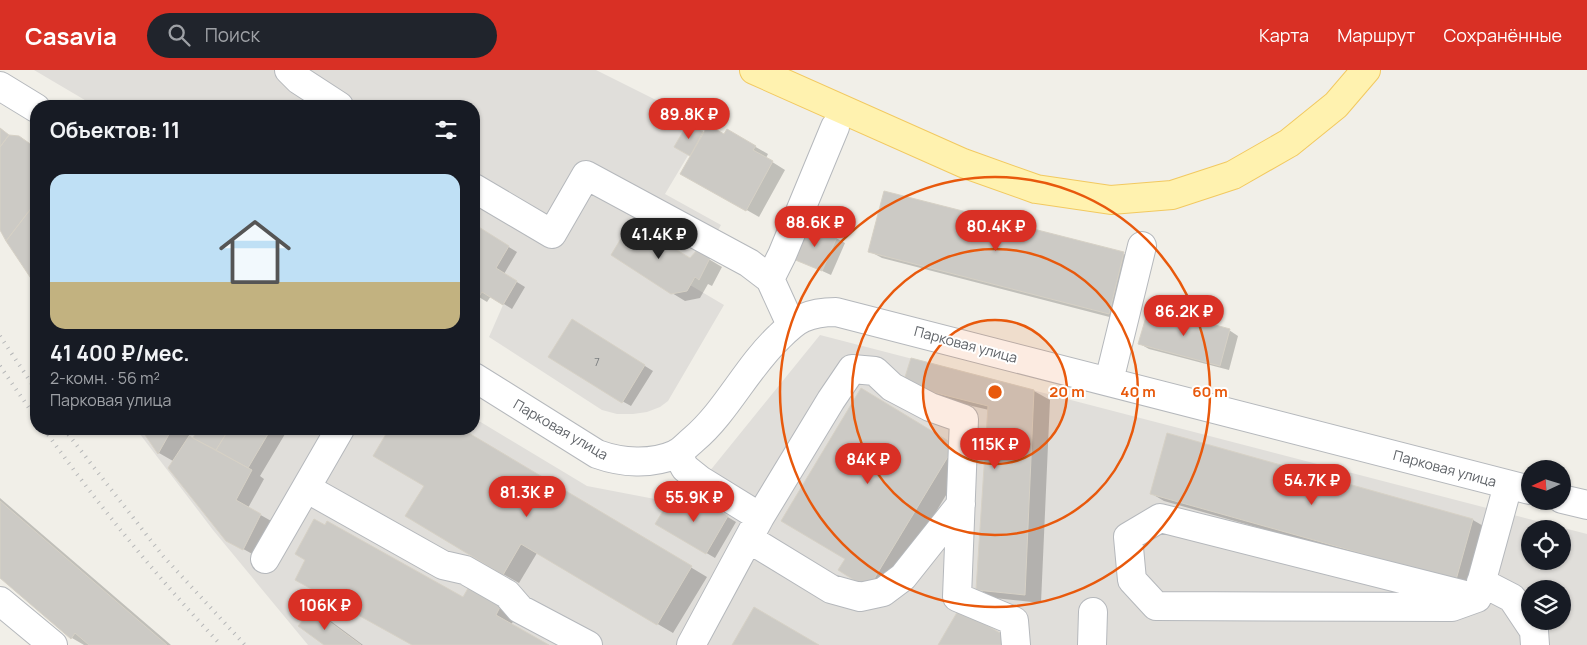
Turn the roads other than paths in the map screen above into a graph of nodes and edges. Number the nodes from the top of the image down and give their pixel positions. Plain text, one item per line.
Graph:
1 (289, 70) edge
2 (754, 70) edge
3 (1366, 70) edge
4 (0, 86) edge
5 (330, 100) edge
6 (30, 104) edge
7 (835, 127) dead end
8 (480, 192) edge
9 (1142, 246) dead end
10 (770, 279) junction
11 (791, 325) junction
12 (480, 380) edge
13 (1109, 381) junction
14 (337, 435) edge
15 (677, 454) junction
16 (306, 488) junction
17 (1519, 488) edge
18 (1571, 501) edge
19 (962, 504) junction
20 (1587, 505) edge
21 (754, 528) junction
22 (265, 558) dead end
23 (1479, 590) junction
24 (0, 601) edge
25 (1093, 612) dead end
26 (53, 645) edge
27 (588, 645) edge
28 (691, 645) edge
29 (1016, 645) edge
30 (1092, 645) edge
31 (1535, 645) edge

1 - 5 street
2 - 3 main road
4 - 6 street
7 - 10 street
8 - 10 street
9 - 13 street
10 - 11 street
11 - 13 street, Парковая улица
11 - 15 street, Парковая улица
12 - 15 street, Парковая улица
13 - 17 street, Парковая улица
14 - 16 street
15 - 21 street
16 - 22 street
16 - 27 street
17 - 23 street
18 - 20 street
19 - 21 street
19 - 21 street
19 - 29 street
21 - 28 street
23 - 23 street
23 - 31 street
24 - 26 street
25 - 30 street

